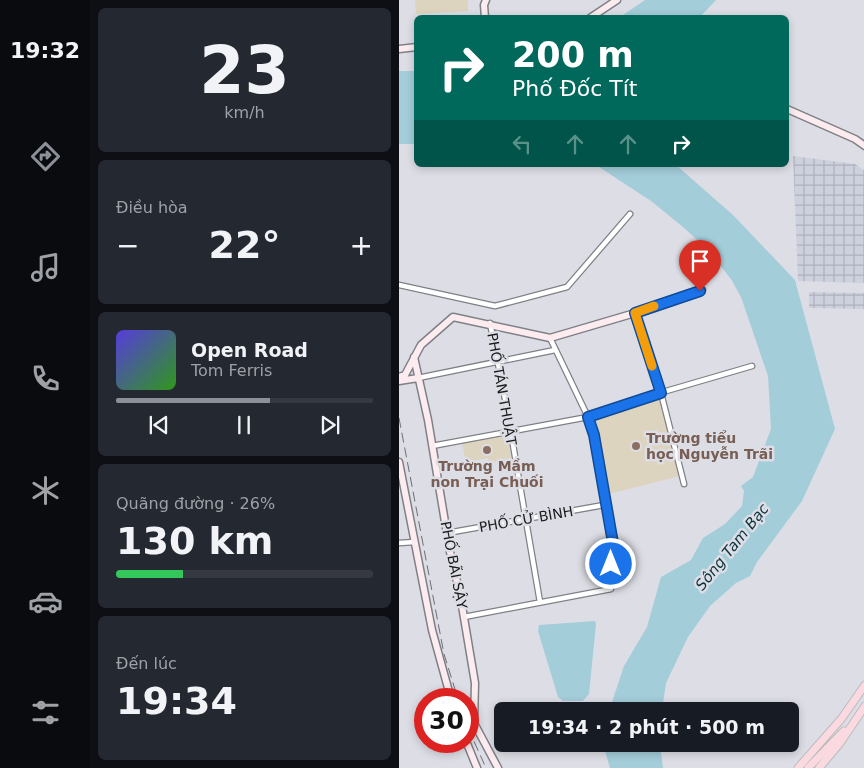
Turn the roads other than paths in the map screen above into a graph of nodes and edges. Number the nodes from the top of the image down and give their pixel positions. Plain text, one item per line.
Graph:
1 (486, 0) edge
2 (617, 0) edge
3 (485, 15) edge
4 (594, 15) edge
5 (414, 47) edge
6 (399, 49) edge
7 (789, 110) edge
8 (864, 146) edge
9 (630, 214) dead end
10 (399, 285) edge
11 (702, 290) dead end
12 (635, 313) junction
13 (489, 324) junction
14 (550, 338) junction
15 (555, 350) junction
16 (413, 357) junction
17 (497, 363) junction
18 (752, 366) dead end
19 (399, 377) edge
20 (418, 378) junction
21 (399, 381) edge
22 (661, 393) junction
23 (588, 417) junction
24 (511, 432) junction
25 (432, 446) junction
26 (399, 462) edge
27 (684, 484) dead end
28 (605, 505) junction
29 (526, 519) junction
30 (447, 533) junction
31 (415, 542) junction
32 (399, 543) edge
33 (541, 602) junction
34 (464, 617) junction
35 (864, 685) edge
36 (448, 688) edge
37 (864, 706) edge
38 (842, 718) junction
39 (851, 724) junction
40 (471, 753) edge
41 (820, 756) junction
42 (477, 768) edge
43 (498, 768) edge
44 (798, 768) edge
45 (808, 768) edge
46 (819, 768) edge

1 - 3 street
2 - 4 street
5 - 6 street
7 - 8 street
9 - 10 street
11 - 12 street
12 - 14 street
12 - 22 street
13 - 14 street
13 - 16 street
13 - 17 street, PHỐ TÁN THUẬT
14 - 15 street
15 - 17 street
15 - 23 street
16 - 19 street
16 - 20 street, PHỐ BÃI SẬY
17 - 20 street
17 - 24 street, PHỐ TÁN THUẬT
18 - 22 street
20 - 21 street
20 - 25 street, PHỐ BÃI SẬY
22 - 23 street
22 - 27 street
23 - 24 street
23 - 28 street
24 - 25 street
24 - 29 street, PHỐ TÁN THUẬT
25 - 30 street, PHỐ BÃI SẬY
26 - 31 street
28 - 29 street, PHỐ CỬ BÌNH
28 - 33 street
29 - 30 street, PHỐ CỬ BÌNH
29 - 33 street, PHỐ TÁN THUẬT
30 - 34 street, PHỐ BÃI SẬY
31 - 32 street
31 - 36 street
33 - 34 street
34 - 43 street, PHỐ BÃI SẬY
35 - 38 main road
37 - 39 main road
38 - 41 main road
38 - 44 main road
39 - 41 main road
39 - 46 main road
40 - 42 street
41 - 45 main road

